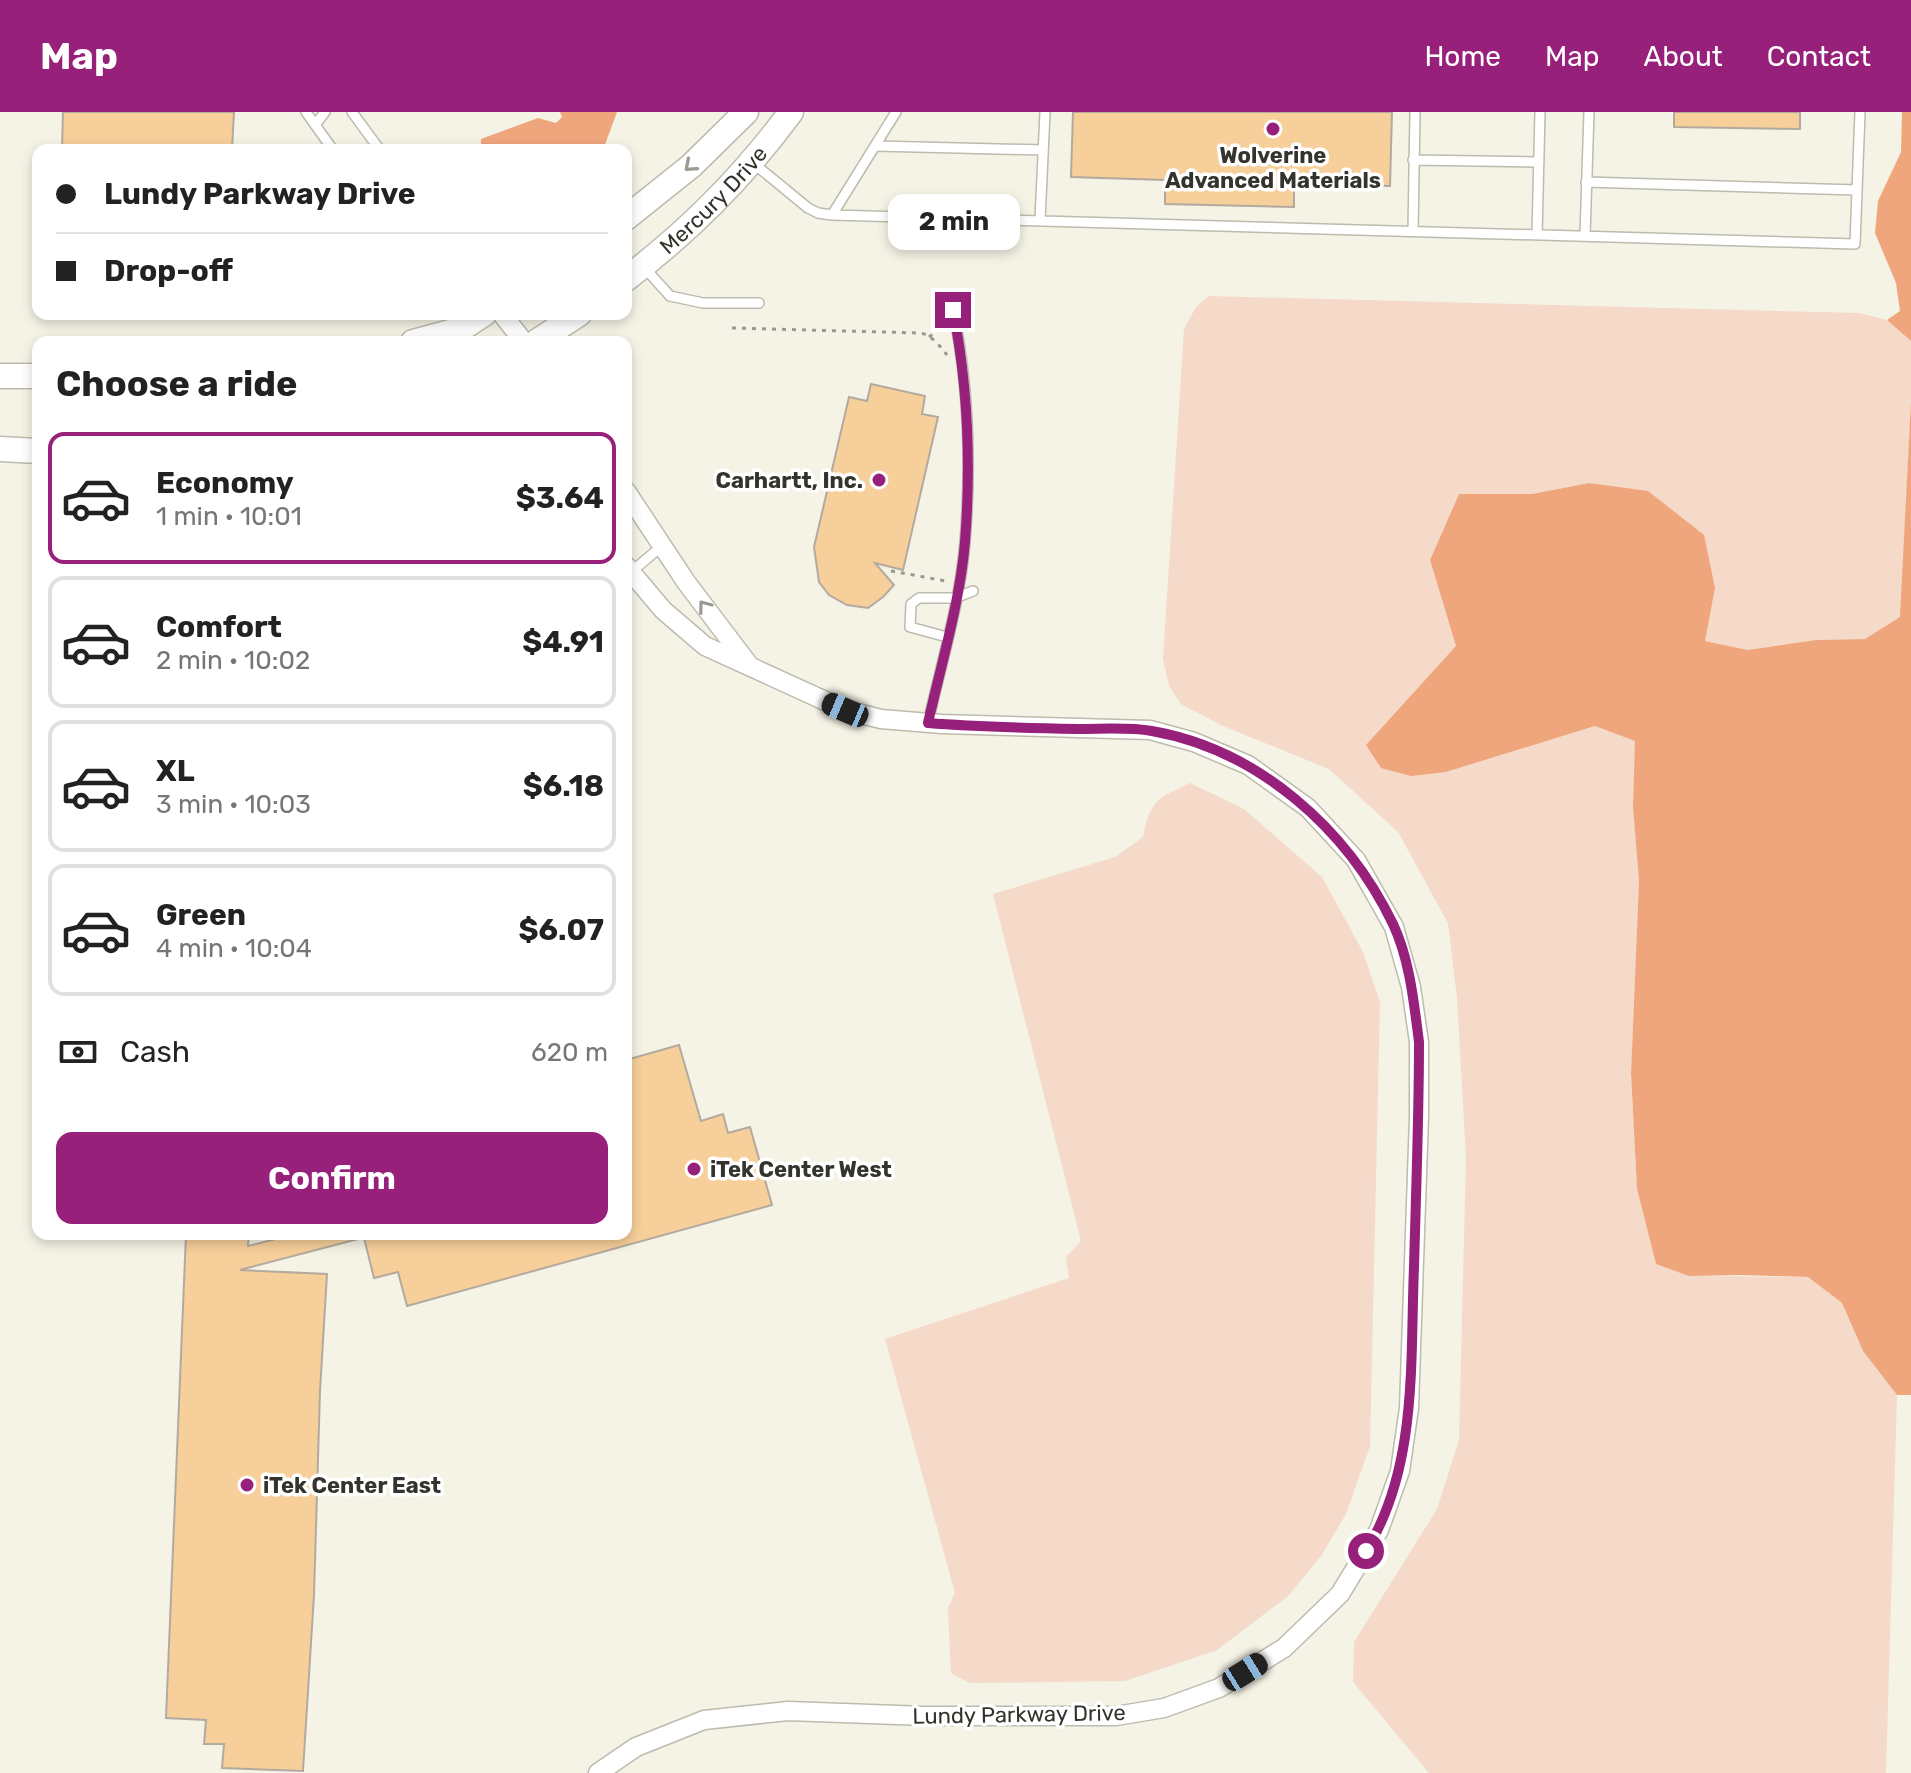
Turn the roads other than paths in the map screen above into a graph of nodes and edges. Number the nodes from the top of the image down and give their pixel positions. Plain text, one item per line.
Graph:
1 (306, 112) edge
2 (325, 112) edge
3 (352, 112) edge
4 (746, 112) edge
5 (791, 112) edge
6 (896, 112) edge
7 (1045, 112) edge
8 (1415, 112) edge
9 (1540, 112) edge
10 (1589, 112) edge
11 (1860, 112) edge
12 (315, 125) junction
13 (329, 144) edge
14 (376, 144) edge
15 (876, 146) junction
16 (1043, 150) junction
17 (1413, 160) junction
18 (752, 162) junction
19 (1539, 162) junction
20 (1586, 182) junction
21 (1857, 190) junction
22 (632, 213) edge
23 (832, 215) junction
24 (1040, 220) junction
25 (1413, 231) junction
26 (1537, 235) junction
27 (1585, 236) junction
28 (634, 272) edge
29 (759, 303) dead end
30 (953, 310) dead end
31 (507, 320) edge
32 (570, 320) edge
33 (462, 331) edge
34 (440, 336) edge
35 (519, 336) edge
36 (545, 336) edge
37 (0, 376) edge
38 (32, 376) edge
39 (0, 449) edge
40 (32, 451) edge
41 (632, 500) edge
42 (662, 546) junction
43 (632, 567) edge
44 (632, 573) edge
45 (973, 591) dead end
46 (955, 598) junction
47 (947, 637) junction
48 (751, 668) junction
49 (928, 723) junction
50 (598, 1773) edge

1 - 12 lane
2 - 12 lane
3 - 14 lane
4 -> 22 street, Mercury Drive
5 - 18 street, Mercury Drive
6 - 15 lane
7 - 16 lane
8 - 17 lane
9 - 19 lane
10 - 20 lane
11 - 21 lane
12 - 13 lane
15 - 16 lane
15 - 23 lane
16 - 24 lane
17 - 19 lane
17 - 25 lane
18 - 23 lane
18 - 28 street, Mercury Drive
19 - 26 lane
20 - 21 lane
20 - 27 lane
21 - 27 lane
23 - 24 lane
24 - 25 lane
25 - 26 lane
26 - 27 lane
28 - 29 lane
30 - 46 lane
31 - 35 street
32 - 36 street
33 - 34 street
37 - 38 street
39 - 40 street
41 - 42 street, Lundy Parkway Drive
42 - 43 lane
48 -> 42 street, Lundy Parkway Drive
44 - 48 street, Lundy Parkway Drive
45 - 46 lane
46 - 47 lane
46 - 47 lane
47 - 49 lane
48 - 49 street, Lundy Parkway Drive
49 - 50 street, Lundy Parkway Drive

